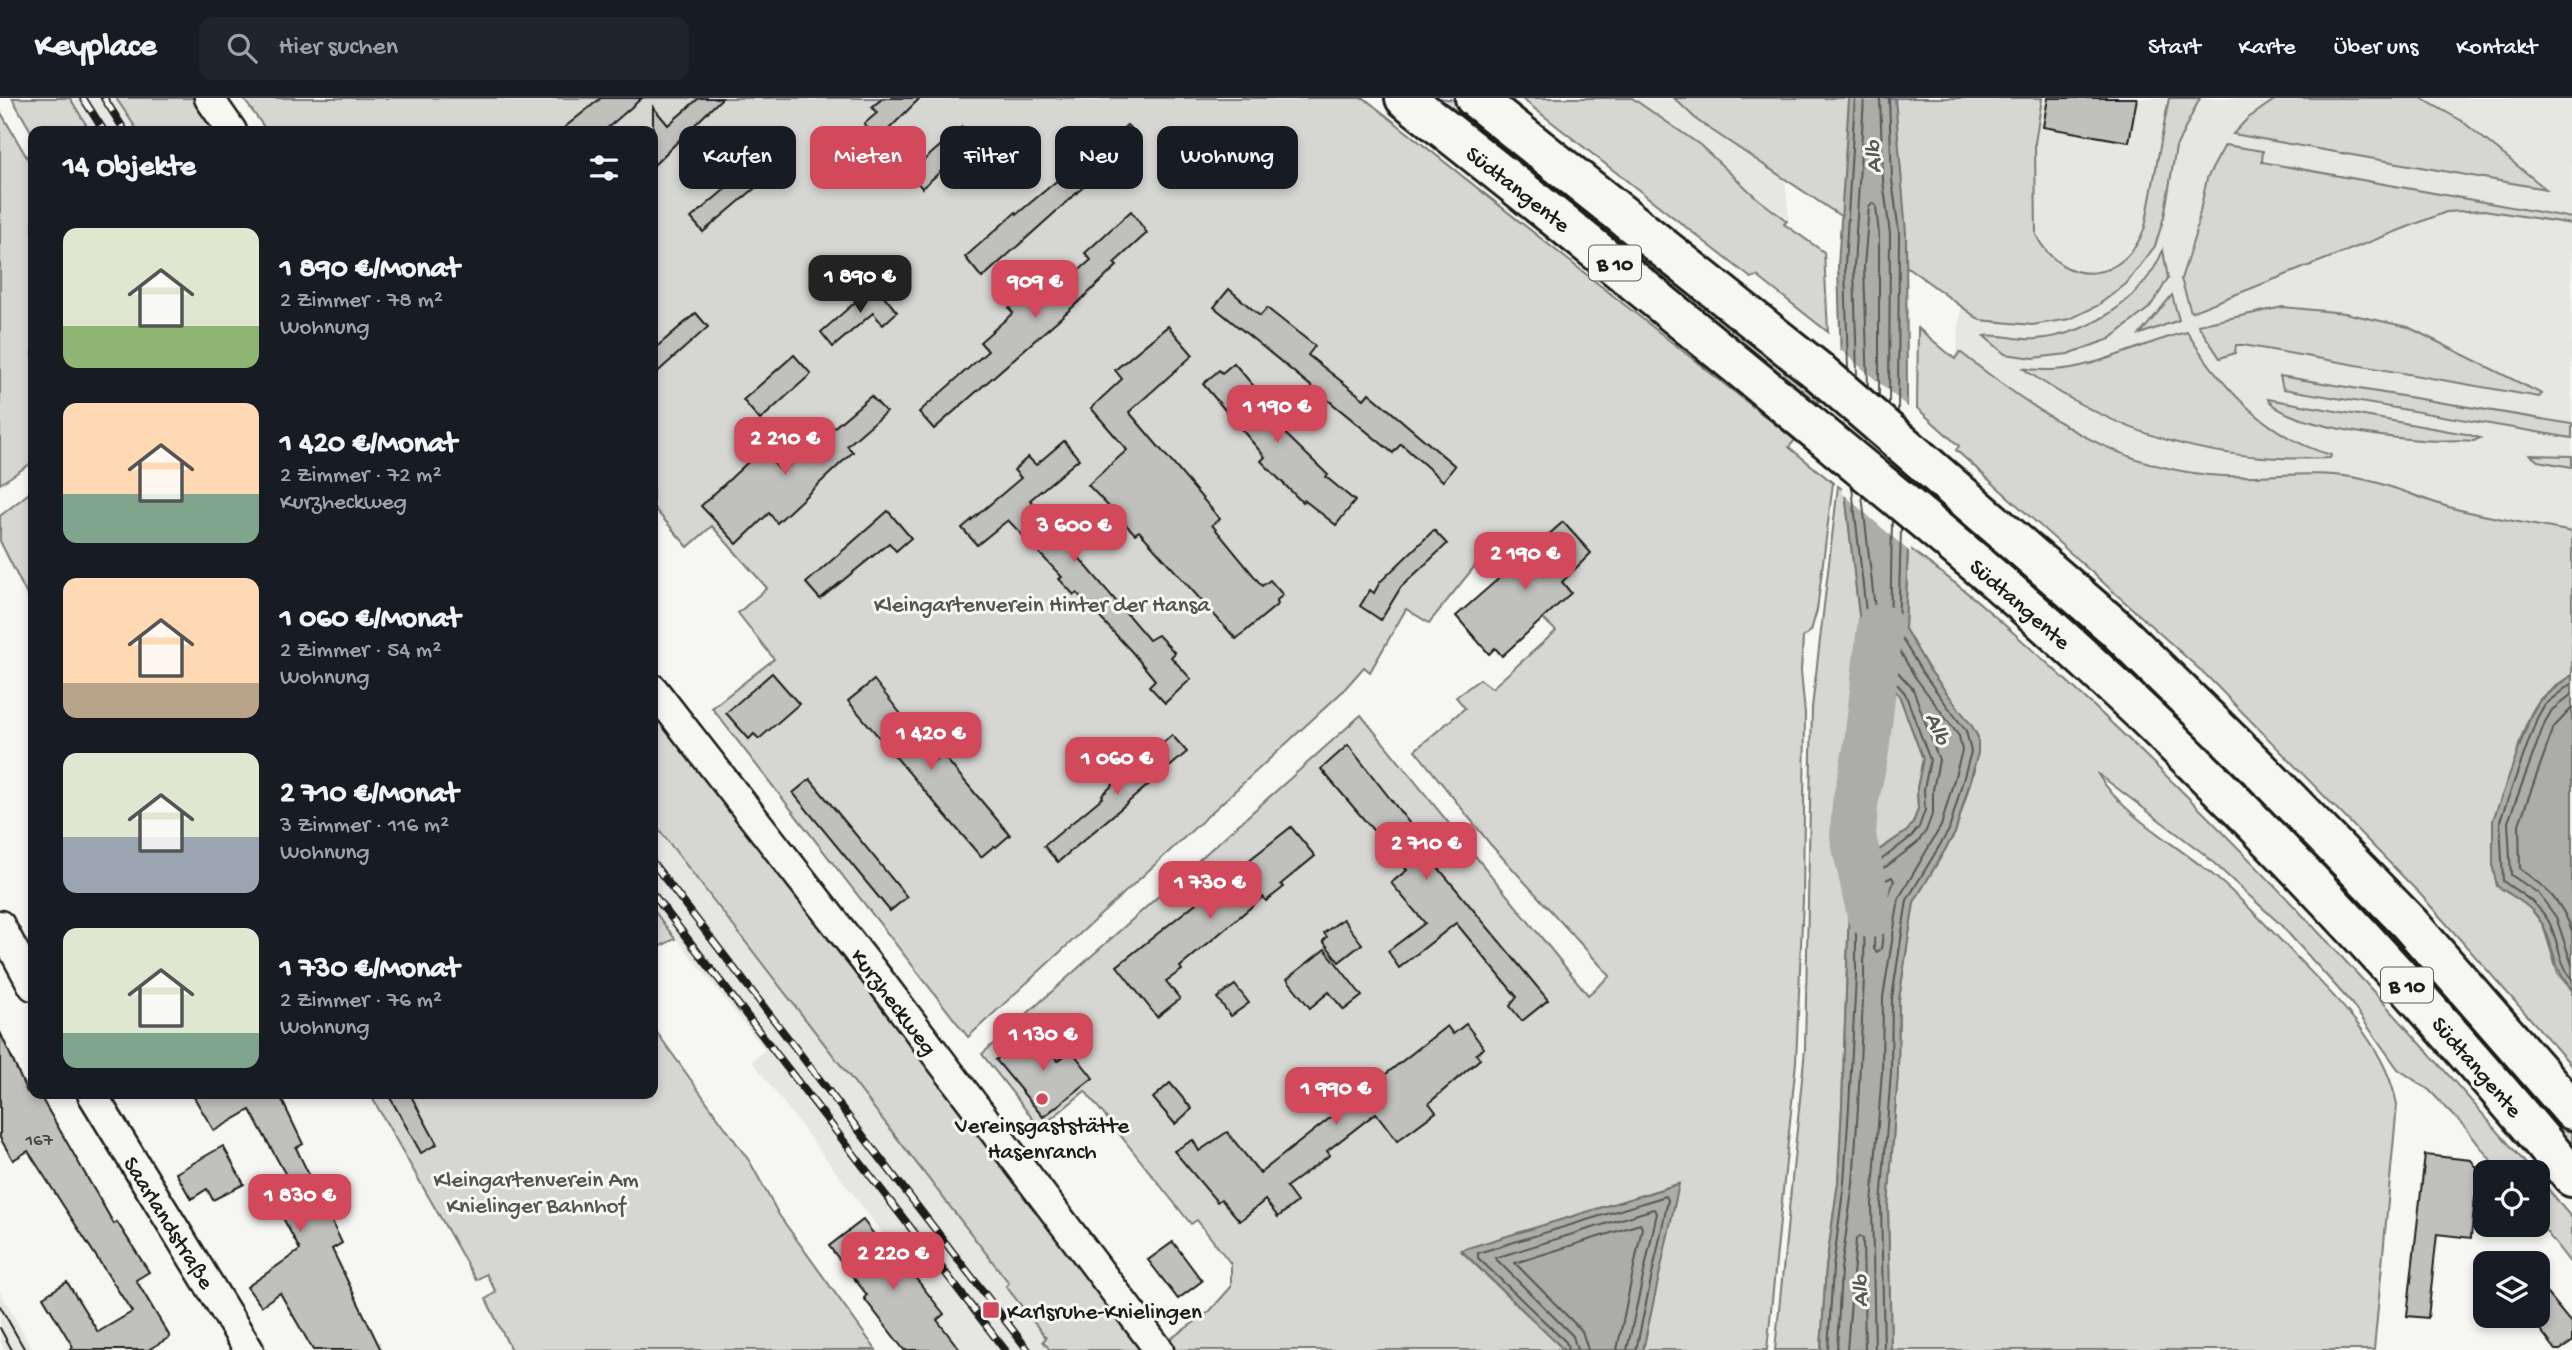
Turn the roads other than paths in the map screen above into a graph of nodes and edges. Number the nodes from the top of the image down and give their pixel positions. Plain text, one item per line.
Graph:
1 (209, 98) edge
2 (1405, 98) edge
3 (1475, 98) edge
4 (229, 126) edge
5 (658, 695) edge
6 (0, 925) edge
7 (28, 977) edge
8 (95, 1099) edge
9 (2572, 1110) edge
10 (2572, 1177) edge
11 (249, 1350) edge
12 (1159, 1350) edge

1 - 4 street
2 - 10 highway, Südtangente / B 10
3 - 9 highway, Südtangente / B 10
5 - 12 street, Kurzheckweg
6 - 7 street
8 - 11 street, Saarlandstraße

